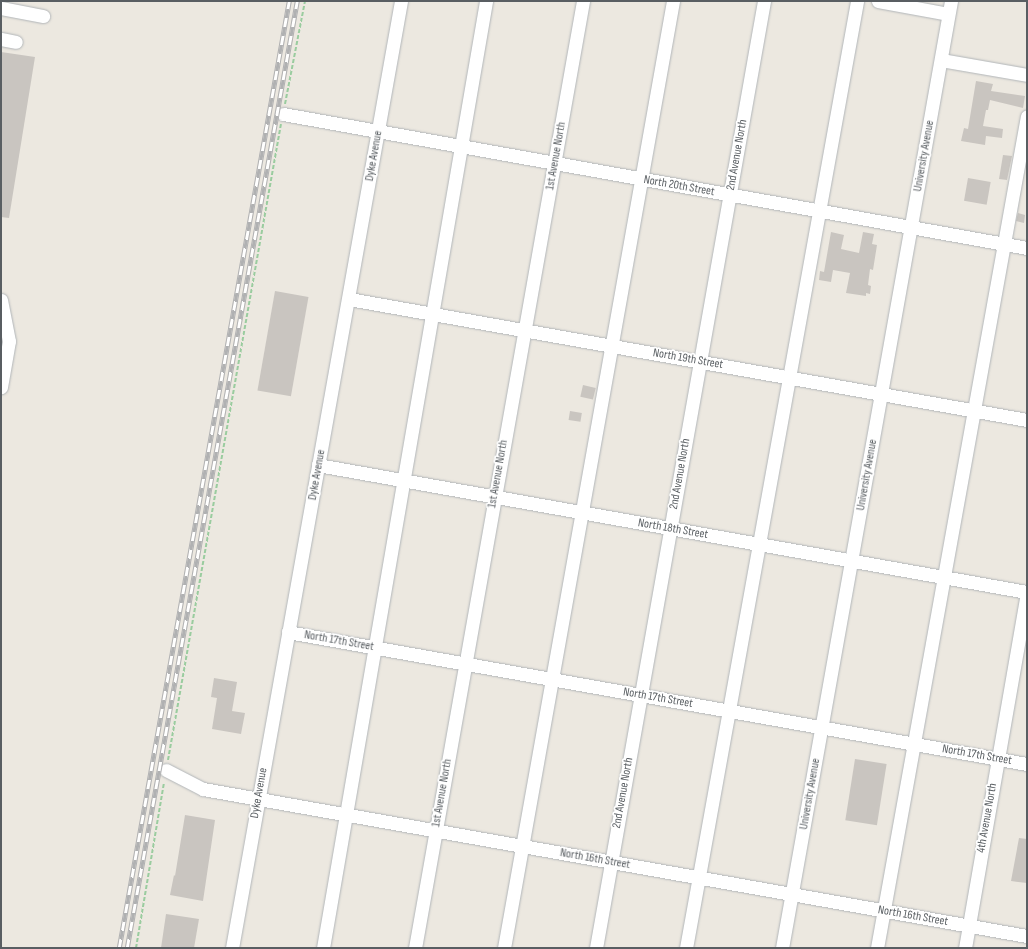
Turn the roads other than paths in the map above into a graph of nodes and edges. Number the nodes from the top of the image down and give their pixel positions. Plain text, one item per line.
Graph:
1 (401, 1) edge
2 (486, 1) edge
3 (583, 1) edge
4 (673, 1) edge
5 (764, 1) edge
6 (857, 1) edge
7 (878, 1) edge
8 (949, 7) edge
9 (1, 8) edge
10 (43, 16) dead end
11 (1, 39) edge
12 (16, 42) dead end
13 (940, 60) junction
14 (1027, 75) edge
15 (283, 114) road end
16 (1027, 116) edge
17 (378, 131) junction
18 (461, 146) junction
19 (554, 163) junction
20 (641, 179) junction
21 (730, 195) junction
22 (819, 211) junction
23 (911, 227) junction
24 (1004, 243) junction
25 (1027, 248) edge
26 (348, 299) junction
27 (1, 300) edge
28 (432, 314) junction
29 (524, 330) junction
30 (5, 346) edge
31 (612, 346) junction
32 (700, 361) junction
33 (790, 377) junction
34 (1, 387) edge
35 (881, 394) junction
36 (974, 410) junction
37 (1027, 420) edge
38 (318, 465) junction
39 (405, 481) junction
40 (494, 497) junction
41 (582, 513) junction
42 (670, 528) junction
43 (759, 545) junction
44 (851, 560) junction
45 (944, 577) junction
46 (1027, 593) edge
47 (288, 632) junction
48 (375, 648) junction
49 (465, 664) junction
50 (552, 679) junction
51 (641, 695) junction
52 (729, 711) junction
53 (822, 728) junction
54 (914, 744) junction
55 (998, 759) junction
56 (1027, 764) edge
57 (166, 770) road end
58 (258, 799) junction
59 (346, 815) junction
60 (435, 831) junction
61 (522, 846) junction
62 (611, 862) junction
63 (699, 878) junction
64 (791, 894) junction
65 (884, 911) junction
66 (969, 926) junction
67 (1027, 936) edge
68 (232, 948) edge
69 (323, 948) edge
70 (414, 948) edge
71 (504, 948) edge
72 (596, 948) edge
73 (686, 948) edge
74 (782, 948) edge
75 (877, 948) edge
76 (965, 948) edge

1 - 17 street, Dyke Avenue
2 - 18 street
3 - 19 street, 1st Avenue North
4 - 20 street
5 - 21 street, 2nd Avenue North
6 - 22 street
7 - 8 street
8 - 13 street, University Avenue
9 - 10 street
11 - 12 street
13 - 14 street
13 - 23 street, University Avenue
15 - 17 street, North 20th Street
16 - 24 street
17 - 18 street, North 20th Street
17 - 26 street, Dyke Avenue
18 - 19 street, North 20th Street
18 - 28 street
19 - 20 street, North 20th Street
19 - 29 street, 1st Avenue North
20 - 21 street, North 20th Street
20 - 31 street
21 - 22 street, North 20th Street
21 - 32 street, 2nd Avenue North
22 - 23 street, North 20th Street
22 - 33 street
23 - 24 street, North 20th Street
23 - 35 street, University Avenue
24 - 25 street, North 20th Street
24 - 36 street
26 - 28 street, North 19th Street
26 - 38 street, Dyke Avenue
27 - 30 street
28 - 29 street, North 19th Street
28 - 39 street
29 - 31 street, North 19th Street
29 - 40 street, 1st Avenue North
30 - 34 street
31 - 32 street, North 19th Street
31 - 41 street
32 - 33 street, North 19th Street
32 - 42 street, 2nd Avenue North
33 - 35 street, North 19th Street
33 - 43 street
35 - 36 street, North 19th Street
35 - 44 street, University Avenue
36 - 37 street, North 19th Street
36 - 45 street
38 - 39 street, North 18th Street
38 - 47 street, Dyke Avenue
39 - 40 street, North 18th Street
39 - 48 street
40 - 41 street, North 18th Street
40 - 49 street, 1st Avenue North
41 - 42 street, North 18th Street
41 - 50 street
42 - 43 street, North 18th Street
42 - 51 street, 2nd Avenue North
43 - 44 street, North 18th Street
43 - 52 street
44 - 45 street, North 18th Street
44 - 53 street, University Avenue
45 - 46 street, North 18th Street
45 - 54 street
46 - 55 street, 4th Avenue North
47 - 48 street, North 17th Street
47 - 58 street, Dyke Avenue
48 - 49 street, North 17th Street
48 - 59 street
49 - 50 street, North 17th Street
49 - 60 street, 1st Avenue North
50 - 51 street, North 17th Street
50 - 61 street
51 - 52 street, North 17th Street
51 - 62 street, 2nd Avenue North
52 - 53 street, North 17th Street
52 - 63 street
53 - 54 street, North 17th Street
53 - 64 street, University Avenue
54 - 55 street, North 17th Street
54 - 65 street
55 - 56 street, North 17th Street
55 - 66 street, 4th Avenue North
57 - 58 street, North 16th Street
58 - 59 street, North 16th Street
58 - 68 street, Dyke Avenue
59 - 60 street, North 16th Street
59 - 69 street
60 - 61 street, North 16th Street
60 - 70 street, 1st Avenue North
61 - 62 street, North 16th Street
61 - 71 street
62 - 63 street, North 16th Street
62 - 72 street, 2nd Avenue North
63 - 64 street, North 16th Street
63 - 73 street
64 - 65 street, North 16th Street
64 - 74 street, University Avenue
65 - 66 street, North 16th Street
65 - 75 street
66 - 67 street, North 16th Street
66 - 76 street, 4th Avenue North

